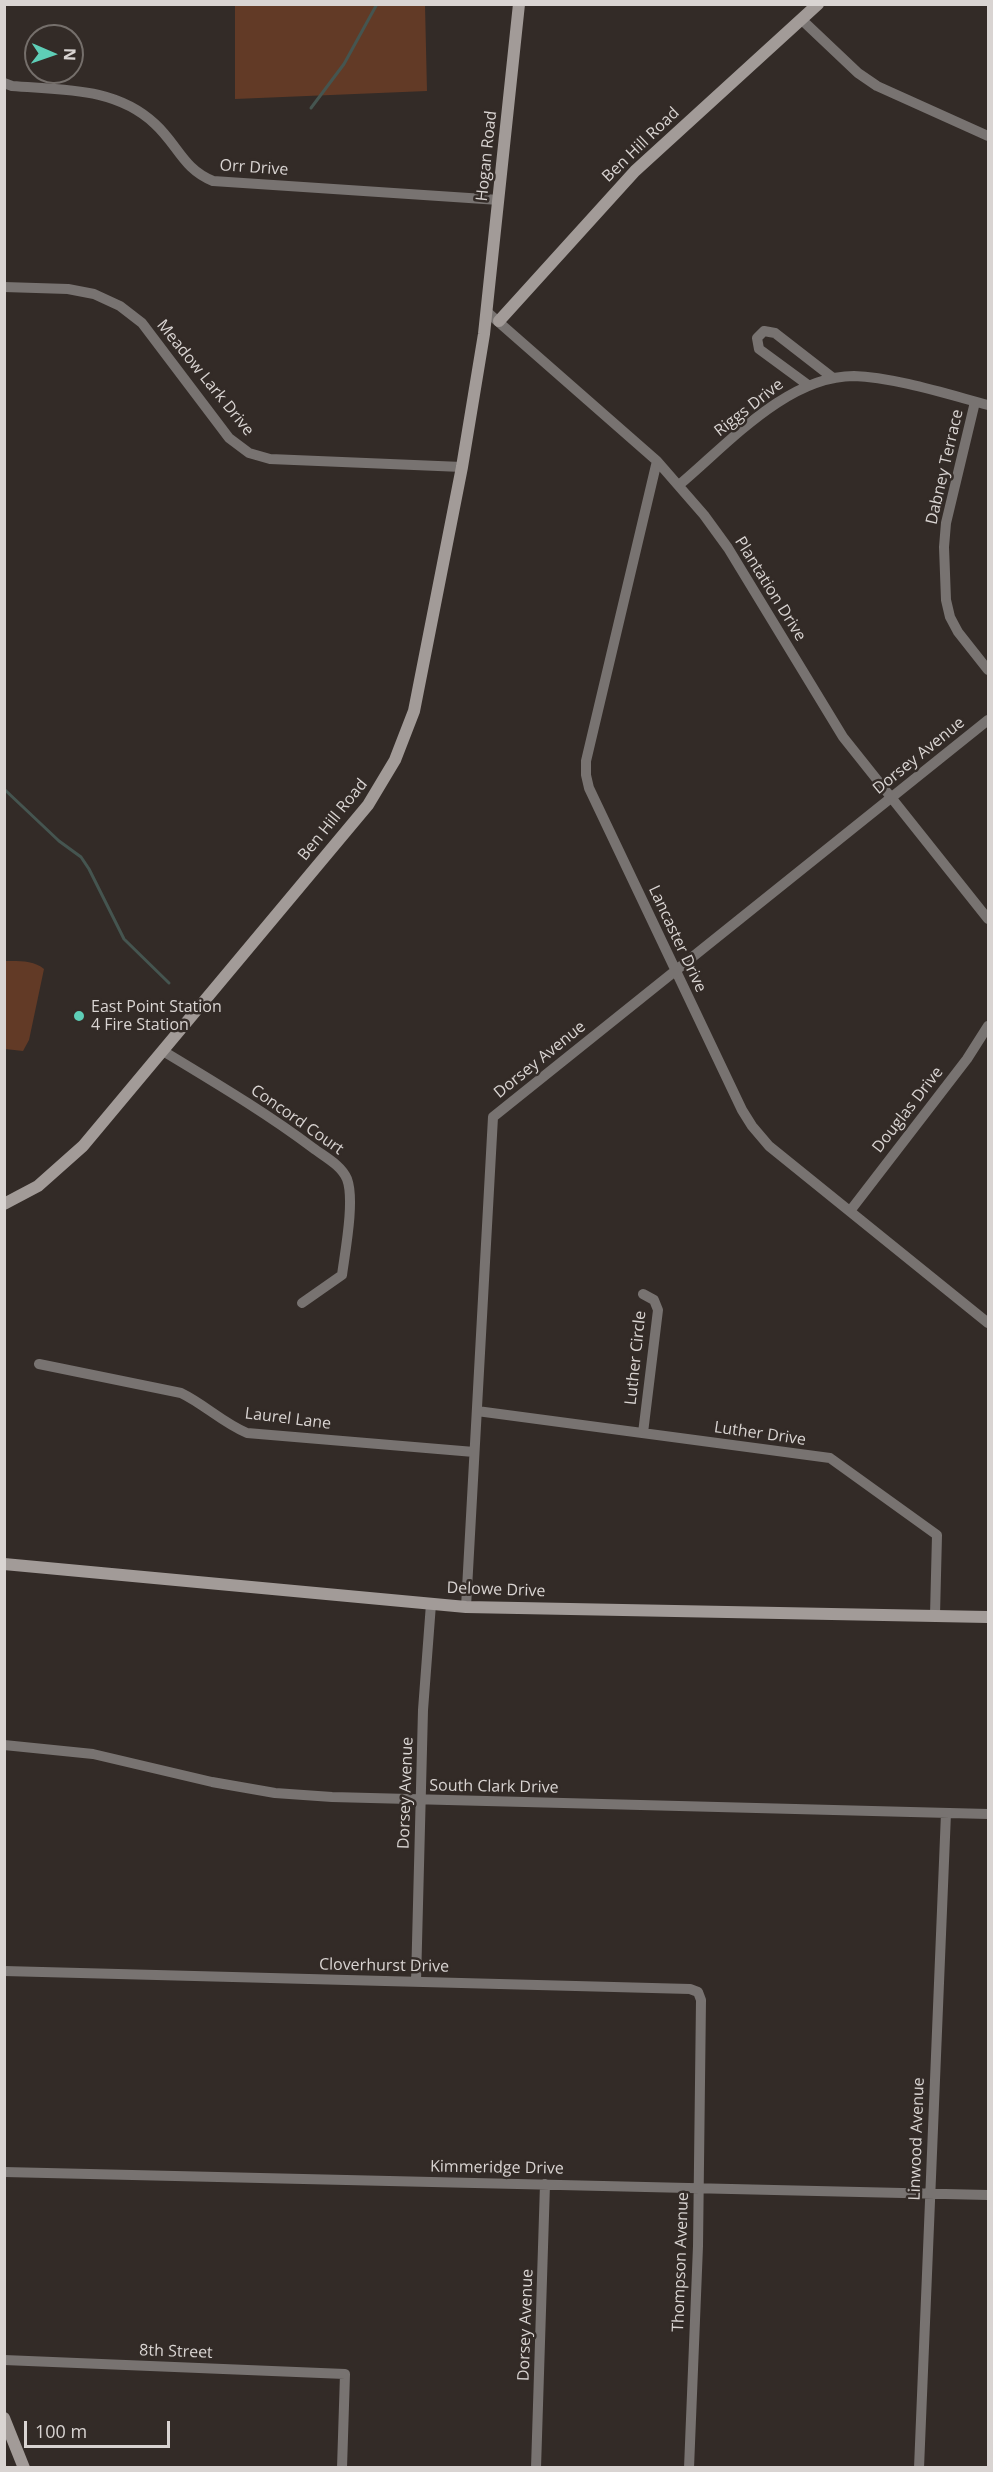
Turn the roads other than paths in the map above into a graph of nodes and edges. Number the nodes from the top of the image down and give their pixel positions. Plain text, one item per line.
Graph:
1 (519, 4) edge
2 (818, 4) edge
3 (802, 20) junction
4 (4, 83) edge
5 (988, 136) edge
6 (499, 200) junction
7 (4, 287) edge
8 (486, 311) junction
9 (499, 321) junction
10 (833, 378) junction
11 (808, 385) junction
12 (975, 402) junction
13 (988, 405) edge
14 (657, 461) junction
15 (462, 467) junction
16 (680, 485) junction
17 (988, 670) edge
18 (988, 720) edge
19 (891, 798) junction
20 (988, 919) edge
21 (676, 970) junction
22 (988, 1026) edge
23 (163, 1051) junction
24 (4, 1204) edge
25 (850, 1211) junction
26 (643, 1294) dead end
27 (302, 1303) dead end
28 (988, 1323) edge
29 (39, 1364) dead end
30 (477, 1411) junction
31 (643, 1433) junction
32 (474, 1452) junction
33 (4, 1564) edge
34 (431, 1604) junction
35 (466, 1607) junction
36 (935, 1615) junction
37 (988, 1617) edge
38 (4, 1745) edge
39 (420, 1800) junction
40 (946, 1813) junction
41 (988, 1814) edge
42 (4, 1971) edge
43 (416, 1982) junction
44 (700, 2056) joint
45 (4, 2172) edge
46 (545, 2184) junction
47 (698, 2188) junction
48 (929, 2193) junction
49 (988, 2195) edge
50 (4, 2360) edge
51 (4, 2418) edge
52 (24, 2468) edge
53 (342, 2468) edge
54 (536, 2468) edge
55 (689, 2468) edge
56 (919, 2468) edge

1 - 6 street, Hogan Road
2 - 3 street, Ben Hill Road
3 - 5 street
3 - 9 street, Ben Hill Road
4 - 6 street, Orr Drive
6 - 8 street, Hogan Road
7 - 15 street, Meadow Lark Drive
8 - 9 street, Plantation Drive
8 - 15 street, Ben Hill Road
9 - 14 street, Plantation Drive
10 - 11 street, Riggs Drive
10 - 11 street
10 - 12 street, Riggs Drive
11 - 16 street, Riggs Drive
12 - 13 street, Riggs Drive
12 - 17 street, Dabney Terrace
14 - 16 street, Plantation Drive
14 - 21 street, Lancaster Drive
15 - 23 street, Ben Hill Road
16 - 19 street, Plantation Drive
18 - 19 street, Dorsey Avenue
19 - 20 street, Plantation Drive
19 - 21 street, Dorsey Avenue
21 - 25 street, Lancaster Drive
21 - 30 street, Dorsey Avenue
22 - 25 street, Douglas Drive
23 - 24 street, Ben Hill Road
23 - 27 street, Concord Court
25 - 28 street, Lancaster Drive
26 - 31 street, Luther Circle
29 - 32 street, Laurel Lane
30 - 31 street, Luther Drive
30 - 32 street, Dorsey Avenue
31 - 36 street, Luther Drive
32 - 35 street, Dorsey Avenue
33 - 34 street, Delowe Drive
34 - 35 street, Delowe Drive
34 - 39 street, Dorsey Avenue
35 - 36 street, Delowe Drive
36 - 37 street, Delowe Drive
38 - 39 street, South Clark Drive
39 - 40 street, South Clark Drive
39 - 43 street, Dorsey Avenue
40 - 41 street, South Clark Drive
40 - 48 street, Linwood Avenue
42 - 43 street, Cloverhurst Drive
43 - 44 street, Cloverhurst Drive
44 - 47 street, Thompson Avenue
45 - 46 street, Kimmeridge Drive
46 - 47 street, Kimmeridge Drive
46 - 54 street, Dorsey Avenue
47 - 48 street, Kimmeridge Drive
47 - 55 street, Thompson Avenue
48 - 49 street, Kimmeridge Drive
48 - 56 street, Linwood Avenue
50 - 53 street, 8th Street
51 - 52 street

